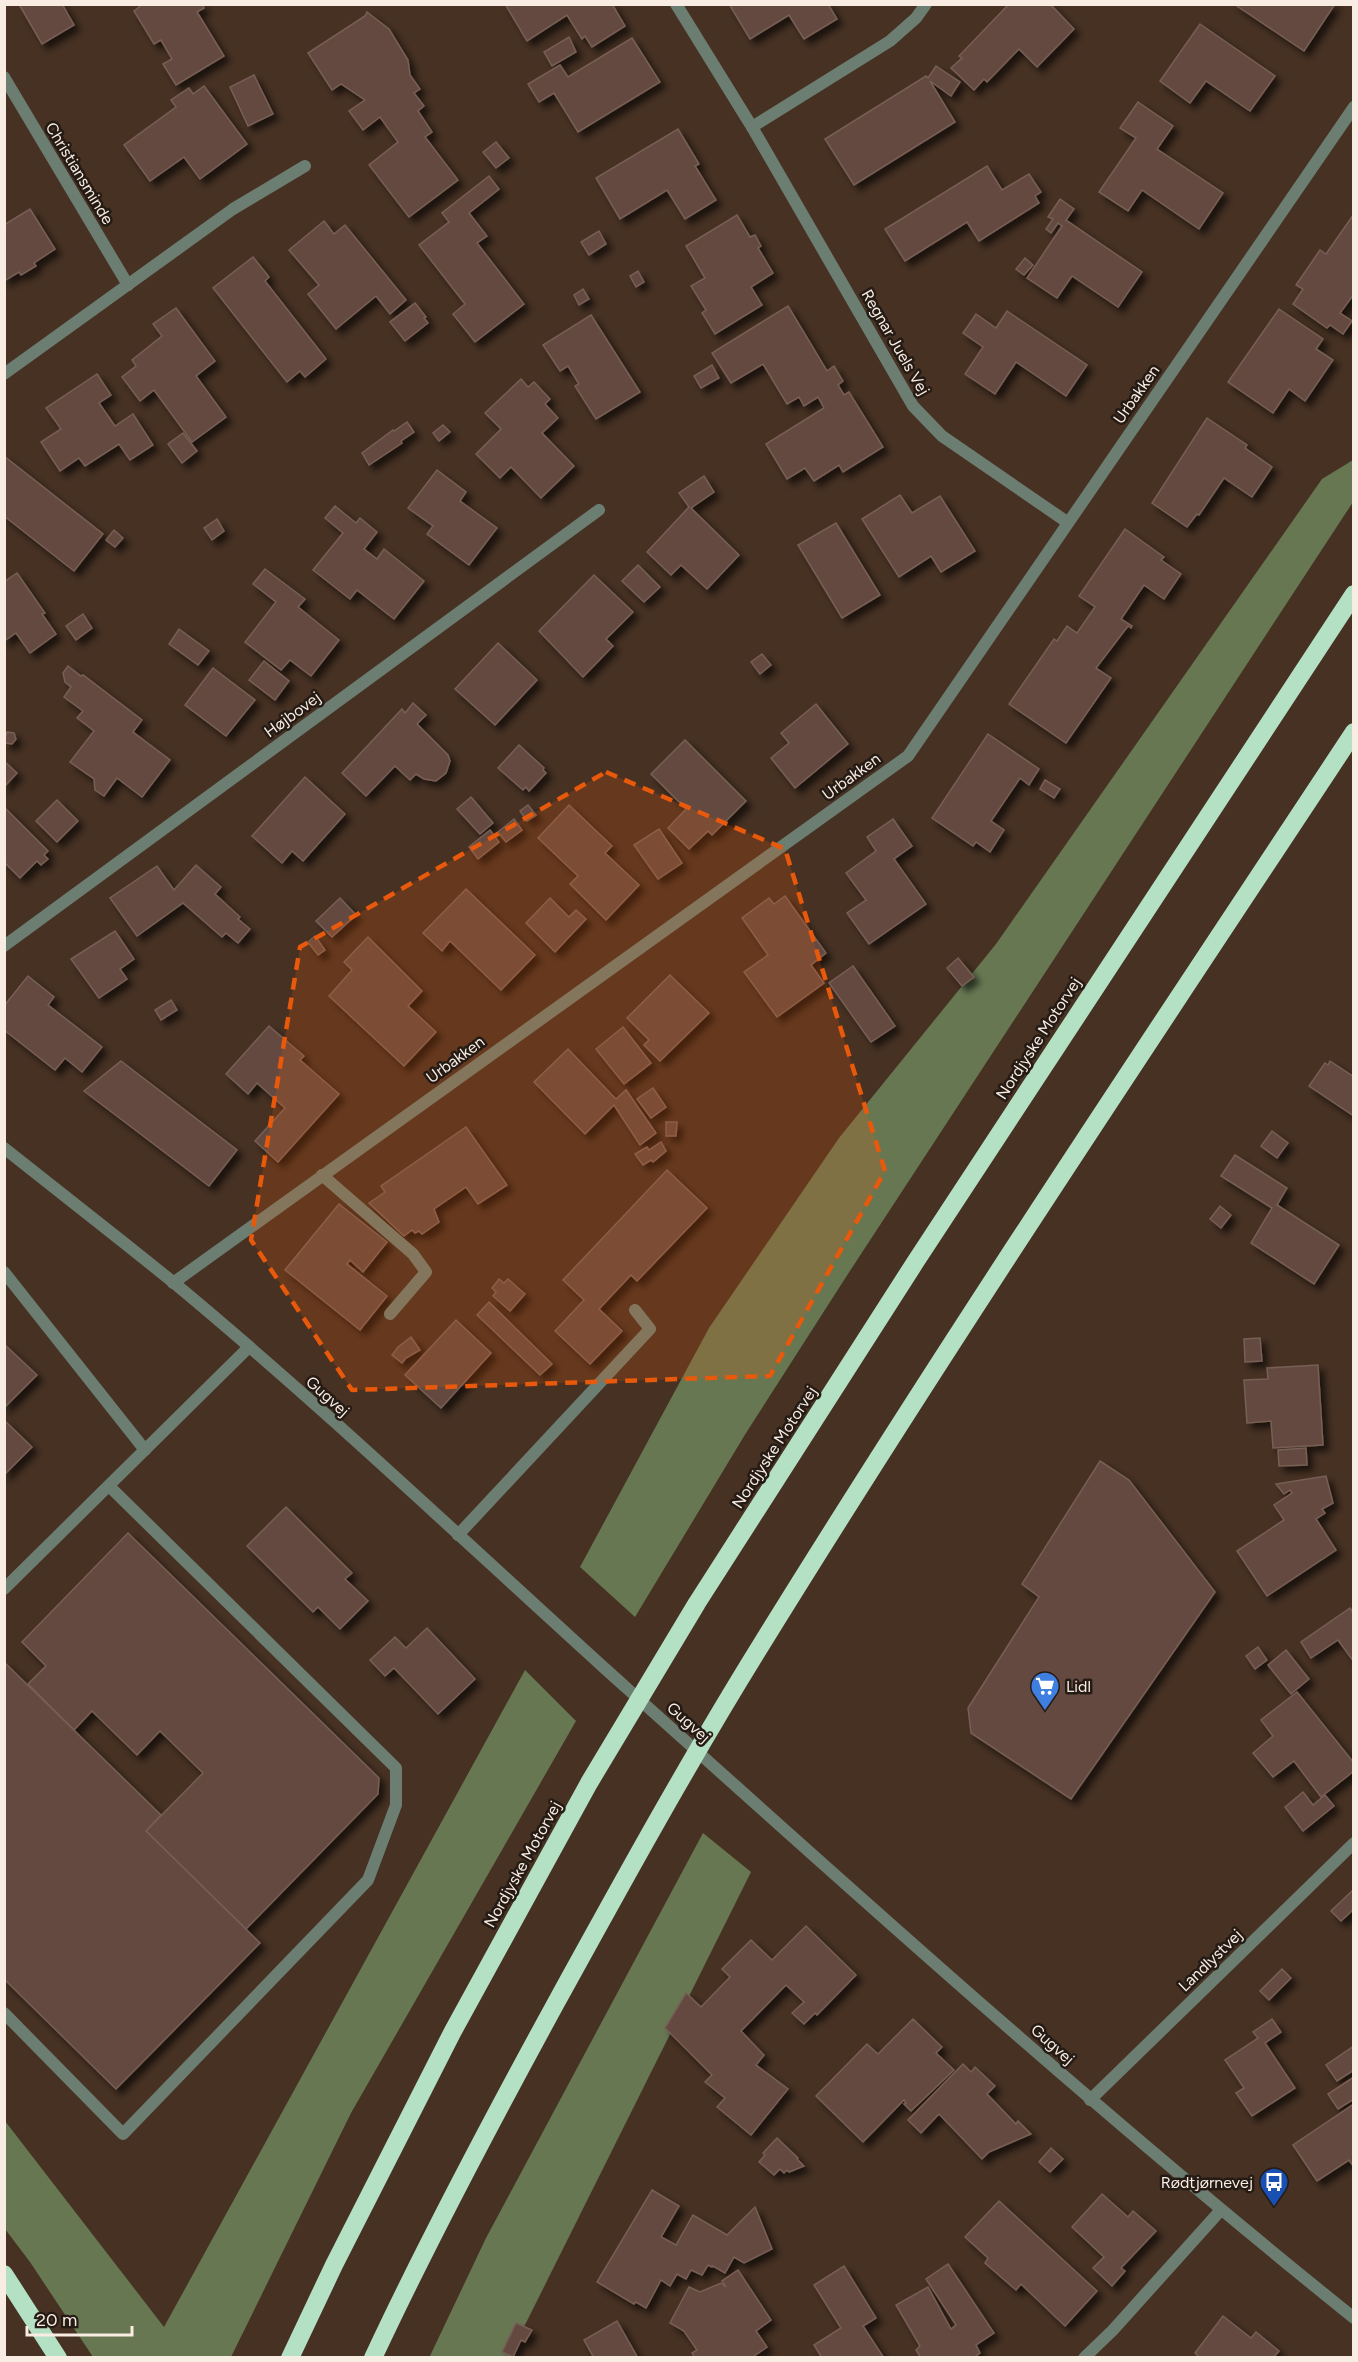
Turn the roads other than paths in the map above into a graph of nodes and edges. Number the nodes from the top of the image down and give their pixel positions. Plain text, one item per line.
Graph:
1 (676, 4) edge
2 (926, 4) edge
3 (4, 78) edge
4 (1353, 107) edge
5 (752, 128) junction
6 (305, 166) dead end
7 (128, 285) junction
8 (4, 374) edge
9 (598, 510) dead end
10 (1067, 522) junction
11 (1353, 594) edge
12 (1353, 732) edge
13 (4, 946) edge
14 (4, 1148) edge
15 (322, 1175) junction
16 (6, 1276) edge
17 (173, 1283) junction
18 (635, 1311) dead end
19 (390, 1314) dead end
20 (249, 1347) junction
21 (145, 1450) junction
22 (109, 1486) junction
23 (458, 1535) junction
24 (4, 1589) edge
25 (1353, 1843) edge
26 (4, 2013) edge
27 (1090, 2100) junction
28 (1220, 2211) junction
29 (4, 2274) edge
30 (1353, 2318) edge
31 (58, 2358) edge
32 (290, 2358) edge
33 (373, 2358) edge
34 (1084, 2358) edge

1 - 5 street, Regnar Juels Vej
2 - 5 street
3 - 7 street, Christiansminde
4 - 10 street, Urbakken
5 - 10 street, Regnar Juels Vej
6 - 7 street
7 - 8 street
9 - 13 street, Højbovej
10 - 15 street, Urbakken
11 - 32 highway, Nordjyske Motorvej
12 - 33 highway
14 - 17 street, Gugvej
15 - 17 street, Urbakken
15 - 19 street
16 - 21 street
17 - 20 street, Gugvej
18 - 23 street
20 - 21 street
20 - 23 street, Gugvej
21 - 22 street
22 - 24 street
22 - 26 street
23 - 27 street, Gugvej
25 - 27 street, Landlystvej
27 - 28 street, Gugvej
28 - 30 street, Gugvej
28 - 34 street
29 - 31 highway

